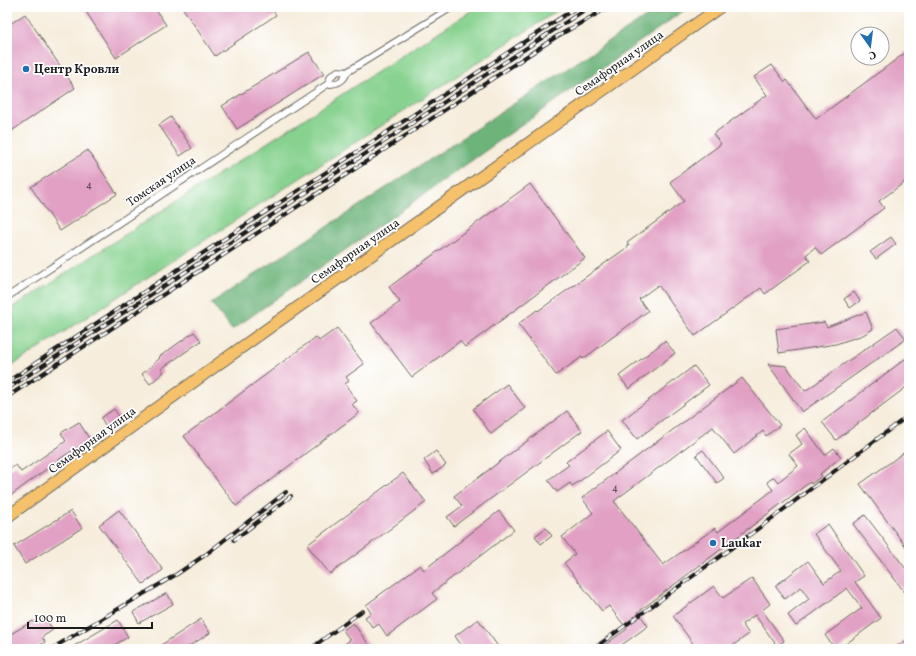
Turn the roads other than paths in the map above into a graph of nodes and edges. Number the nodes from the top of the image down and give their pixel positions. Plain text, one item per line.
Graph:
1 (452, 7) edge
2 (720, 7) edge
3 (347, 72) junction
4 (328, 84) junction
5 (7, 297) edge
6 (7, 517) edge

1 - 3 street, Томская улица
2 - 6 highway, Семафорная улица
3 - 4 street, Томская улица
3 - 4 street, Томская улица
4 - 5 street, Томская улица

